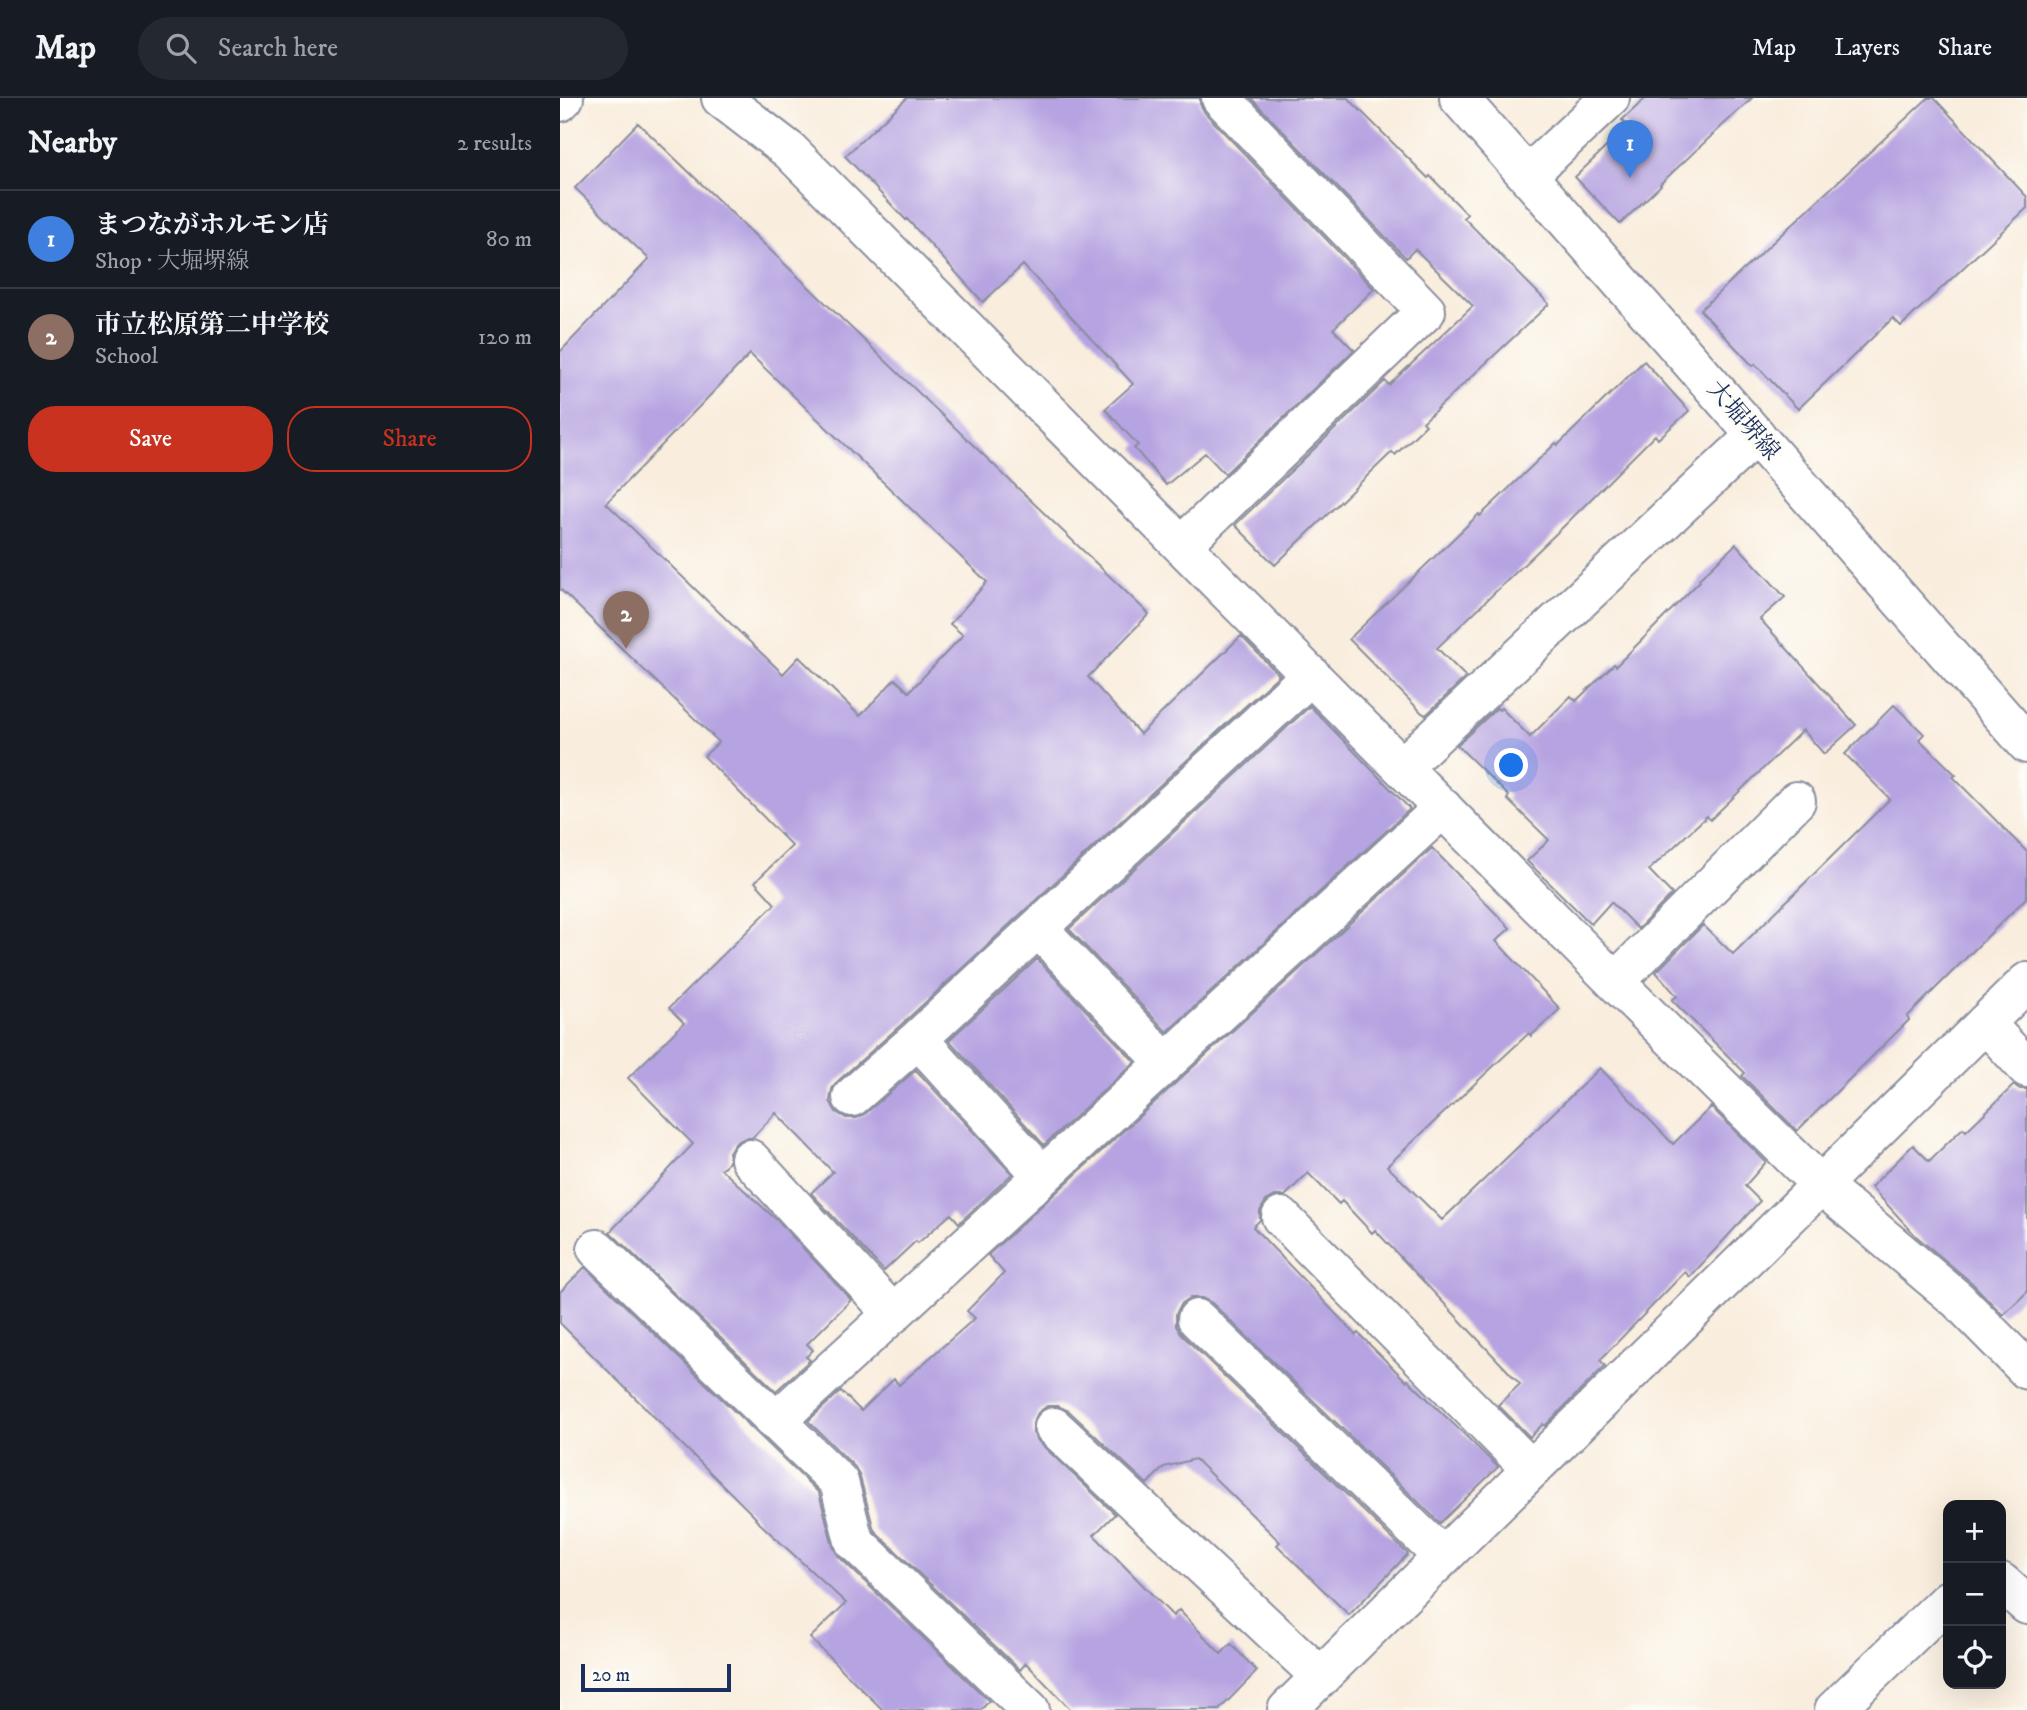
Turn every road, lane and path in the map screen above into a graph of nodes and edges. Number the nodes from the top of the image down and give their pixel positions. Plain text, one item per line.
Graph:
1 (564, 98) edge
2 (721, 98) edge
3 (1221, 98) edge
4 (1459, 98) edge
5 (1610, 98) edge
6 (560, 102) edge
7 (1528, 175) junction
8 (1756, 435) junction
9 (1182, 545) junction
10 (1311, 676) junction
11 (2027, 744) edge
12 (1402, 767) junction
13 (1796, 801) dead end
14 (1443, 808) junction
15 (1038, 928) junction
16 (1615, 982) junction
17 (2027, 982) edge
18 (1985, 1023) junction
19 (918, 1039) junction
20 (1166, 1063) junction
21 (2027, 1068) edge
22 (852, 1097) dead end
23 (750, 1159) dead end
24 (1044, 1176) junction
25 (1820, 1184) junction
26 (1281, 1217) dead end
27 (597, 1249) dead end
28 (893, 1314) junction
29 (1197, 1319) dead end
30 (2027, 1370) edge
31 (776, 1421) junction
32 (1054, 1426) dead end
33 (1531, 1469) junction
34 (1442, 1556) junction
35 (2006, 1586) edge
36 (1943, 1605) edge
37 (2027, 1605) edge
38 (1321, 1677) junction
39 (1030, 1710) edge
40 (1287, 1710) edge
41 (1834, 1710) edge

1 - 6 street
2 - 9 street
3 - 9 street
4 - 7 street, 大堀堺線
5 - 7 street
7 - 8 street, 大堀堺線
8 - 11 street, 大堀堺線
8 - 12 street
9 - 10 street
10 - 12 street
10 - 15 street
12 - 14 street
13 - 16 street
14 - 16 street
14 - 20 street
15 - 19 street
15 - 20 street
16 - 25 street
17 - 18 street
18 - 21 street
18 - 25 street
19 - 22 street
19 - 24 street
20 - 24 street
23 - 28 street
24 - 28 street
25 - 30 street
25 - 33 street
26 - 33 street
27 - 31 street
28 - 31 street
29 - 34 street
31 - 39 street
32 - 38 street
33 - 34 street
34 - 38 street
35 - 37 street
36 - 41 street
38 - 40 street

